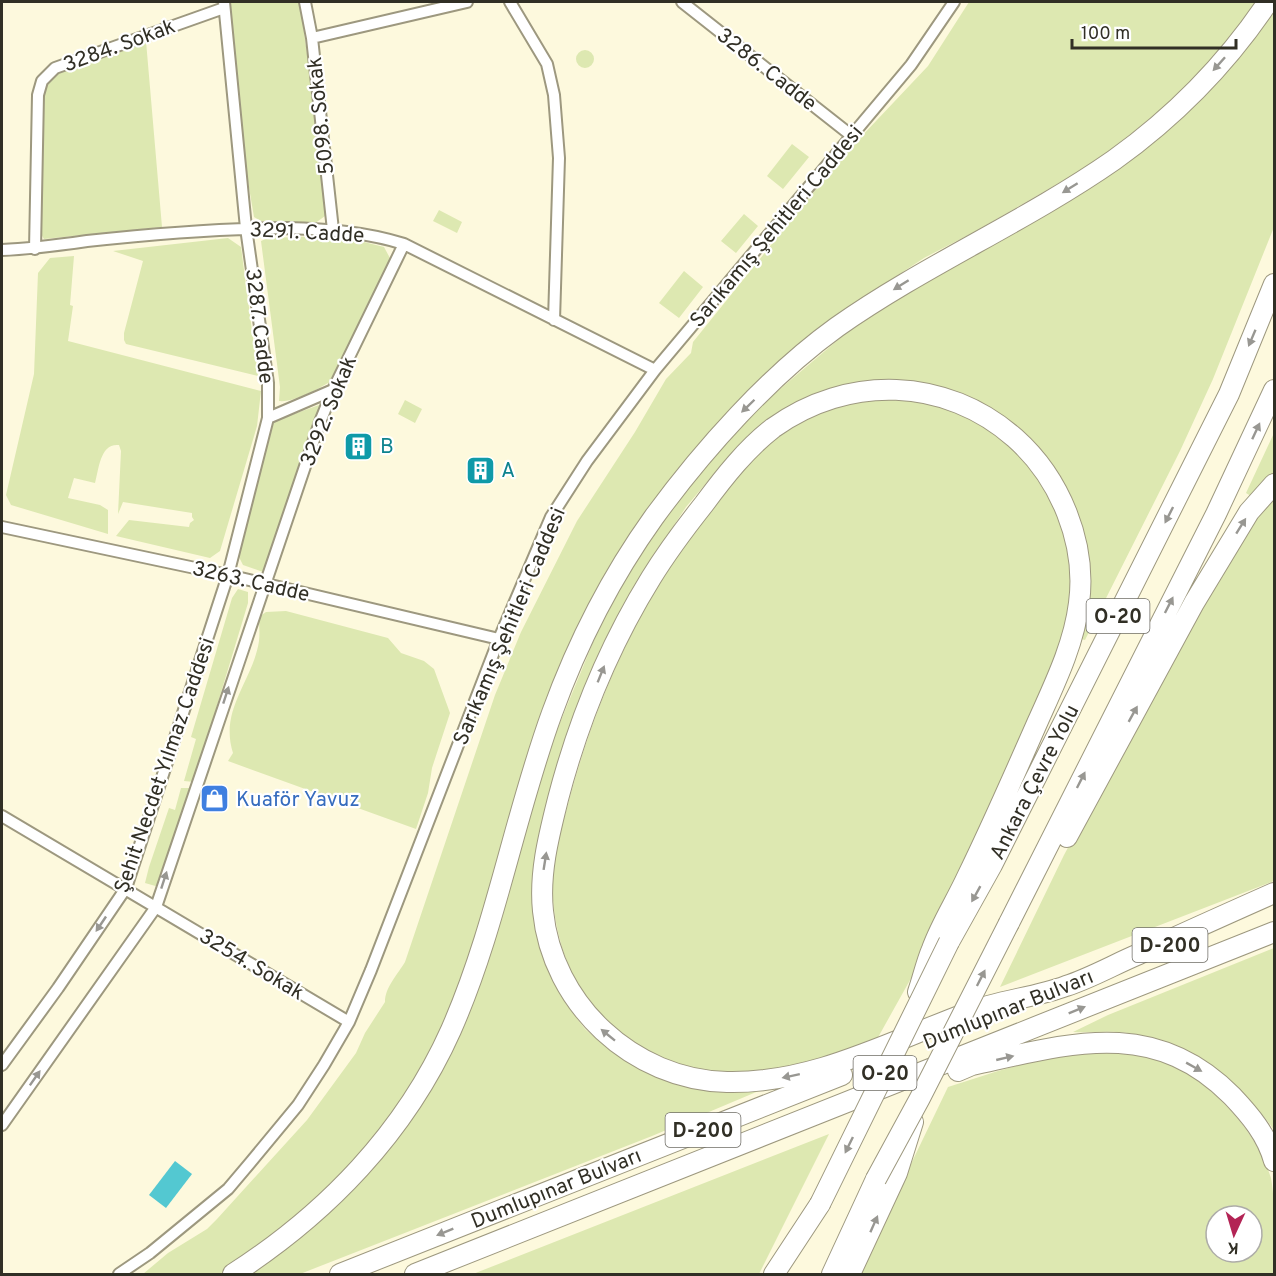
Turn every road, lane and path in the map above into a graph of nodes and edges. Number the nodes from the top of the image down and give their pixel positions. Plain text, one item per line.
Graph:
1 (305, 2) edge
2 (467, 2) edge
3 (510, 2) edge
4 (682, 2) edge
5 (954, 2) edge
6 (1268, 2) edge
7 (224, 4) edge
8 (312, 38) junction
9 (852, 136) junction
10 (246, 228) junction
11 (333, 230) junction
12 (404, 244) junction
13 (35, 249) junction
14 (2, 250) edge
15 (1275, 284) edge
16 (554, 320) junction
17 (655, 370) junction
18 (333, 390) junction
19 (1275, 390) edge
20 (268, 418) junction
21 (1275, 484) edge
22 (2, 527) edge
23 (228, 575) junction
24 (264, 583) junction
25 (499, 639) junction
26 (2, 816) edge
27 (126, 888) junction
28 (1026, 888) junction
29 (1275, 893) edge
30 (1275, 903) edge
31 (156, 907) junction
32 (1275, 932) edge
33 (941, 944) junction
34 (1066, 986) junction
35 (349, 1022) junction
36 (2, 1065) edge
37 (920, 1098) junction
38 (2, 1125) edge
39 (1275, 1161) edge
40 (613, 1195) junction
41 (820, 1204) junction
42 (119, 1275) edge
43 (233, 1275) edge
44 (340, 1275) edge
45 (415, 1275) edge
46 (446, 1275) edge
47 (774, 1275) edge
48 (784, 1275) edge
49 (831, 1275) edge
50 (850, 1275) edge

1 - 8 street, 5098. Sokak
2 - 8 street
3 - 16 street
4 - 9 street, 3286. Cadde
5 - 9 street, Sarıkamış Şehitleri Caddesi
6 -> 43 highway
7 - 10 street, 3287. Cadde
7 - 13 street, 3284. Sokak
8 - 11 street, 5098. Sokak
9 - 17 street, Sarıkamış Şehitleri Caddesi
10 - 11 street, 3291. Cadde
10 - 13 street, 3291. Cadde
10 - 20 street, 3287. Cadde
11 - 12 street, 3291. Cadde
12 - 16 street, 3291. Cadde
12 - 18 street, 3292. Sokak
13 - 14 street, 3291. Cadde
15 -> 33 highway, Ankara Çevre Yolu / O-20
16 - 17 street, 3291. Cadde
17 - 25 street, Sarıkamış Şehitleri Caddesi
18 - 20 street
18 - 24 street, 3292. Sokak
28 -> 19 highway, Ankara Çevre Yolu / O-20
20 - 23 street, 3287. Cadde
28 -> 21 highway
22 - 23 street, 3263. Cadde
23 - 24 street, 3263. Cadde
23 - 27 street, Şehit Necdet Yılmaz Caddesi
24 - 25 street, 3263. Cadde
31 -> 24 street, Şehit Necdet Yılmaz Caddesi
25 - 35 street, Sarıkamış Şehitleri Caddesi
26 - 27 street, 3254. Sokak
27 - 31 street, 3254. Sokak
27 -> 36 street, Şehit Necdet Yılmaz Caddesi
37 -> 28 highway, Ankara Çevre Yolu / O-20, bridge
29 - 34 highway
30 - 34 highway, Dumlupınar Bulvarı / D-200
31 - 35 street, 3254. Sokak
38 -> 31 street, Şehit Necdet Yılmaz Caddesi
40 -> 32 highway, Dumlupınar Bulvarı / D-200
34 -> 33 highway
33 -> 41 highway, Ankara Çevre Yolu / O-20, bridge
34 -> 44 highway, Dumlupınar Bulvarı / D-200
35 - 42 street, Sarıkamış Şehitleri Caddesi
37 - 49 highway, Ankara Çevre Yolu / O-20, bridge
50 -> 37 highway, bridge
40 -> 39 highway
40 - 45 highway, Dumlupınar Bulvarı / D-200
40 - 46 highway
41 - 47 highway
41 - 48 highway, Ankara Çevre Yolu / O-20

